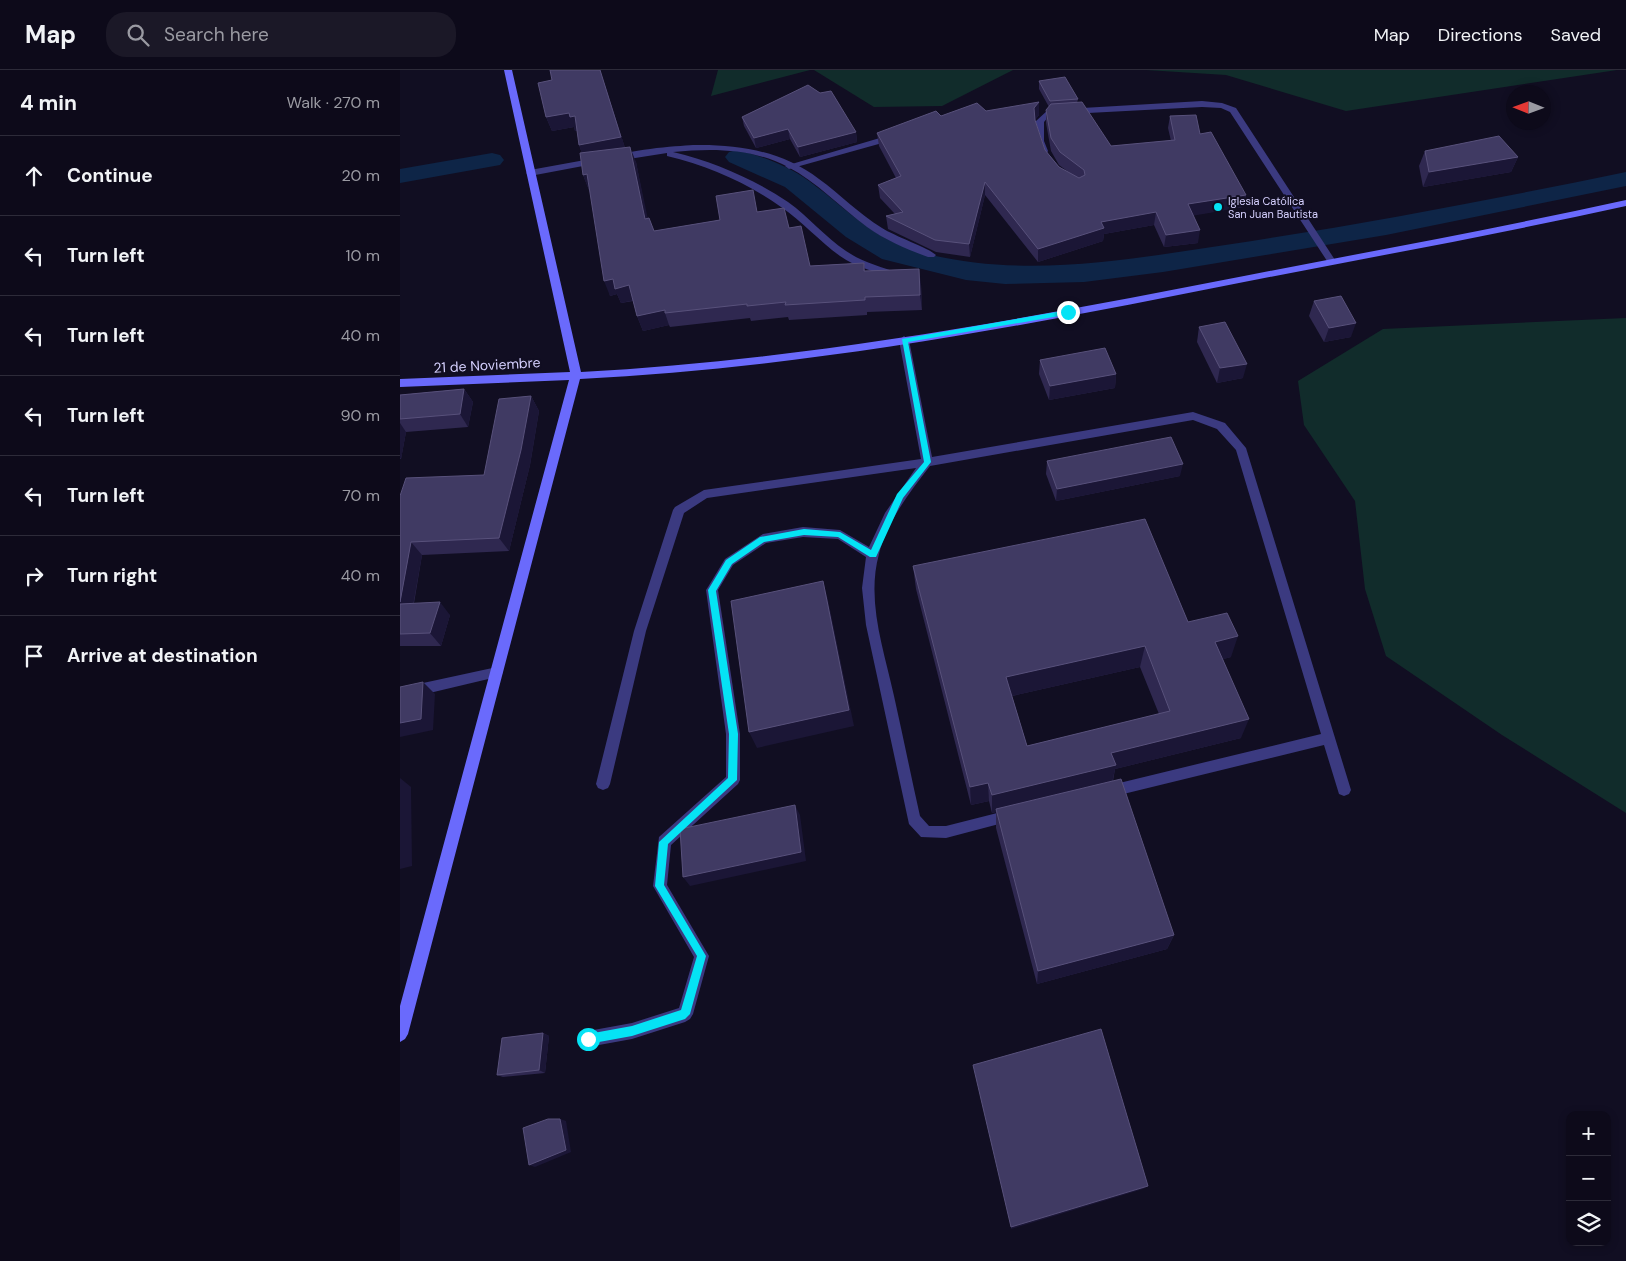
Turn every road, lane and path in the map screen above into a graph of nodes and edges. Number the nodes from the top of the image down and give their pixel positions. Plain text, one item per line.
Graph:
1 (508, 70) edge
2 (890, 138) edge
3 (655, 151) junction
4 (1048, 162) edge
5 (789, 166) junction
6 (530, 173) junction
7 (1626, 203) edge
8 (931, 254) dead end
9 (1329, 258) junction
10 (906, 278) edge
11 (904, 340) junction
12 (576, 374) junction
13 (400, 383) edge
14 (928, 462) junction
15 (873, 555) junction
16 (497, 672) junction
17 (400, 694) edge
18 (1329, 738) junction
19 (602, 784) dead end
20 (1344, 790) dead end
21 (1090, 797) edge
22 (1022, 813) edge
23 (400, 1034) edge
24 (588, 1039) dead end

1 - 6 street
2 - 5 street
3 - 5 street
3 - 6 street
3 - 10 street
4 - 9 street
5 - 8 street
6 - 12 street
7 - 9 street, 21 de Noviembre
9 - 11 street, 21 de Noviembre
11 - 12 street, 21 de Noviembre
11 - 14 street
12 - 13 street, 21 de Noviembre
12 - 16 street
14 - 15 street
14 - 18 street
14 - 19 street
15 - 22 street
15 - 24 street
16 - 17 street
16 - 23 street
18 - 20 street
18 - 21 street

